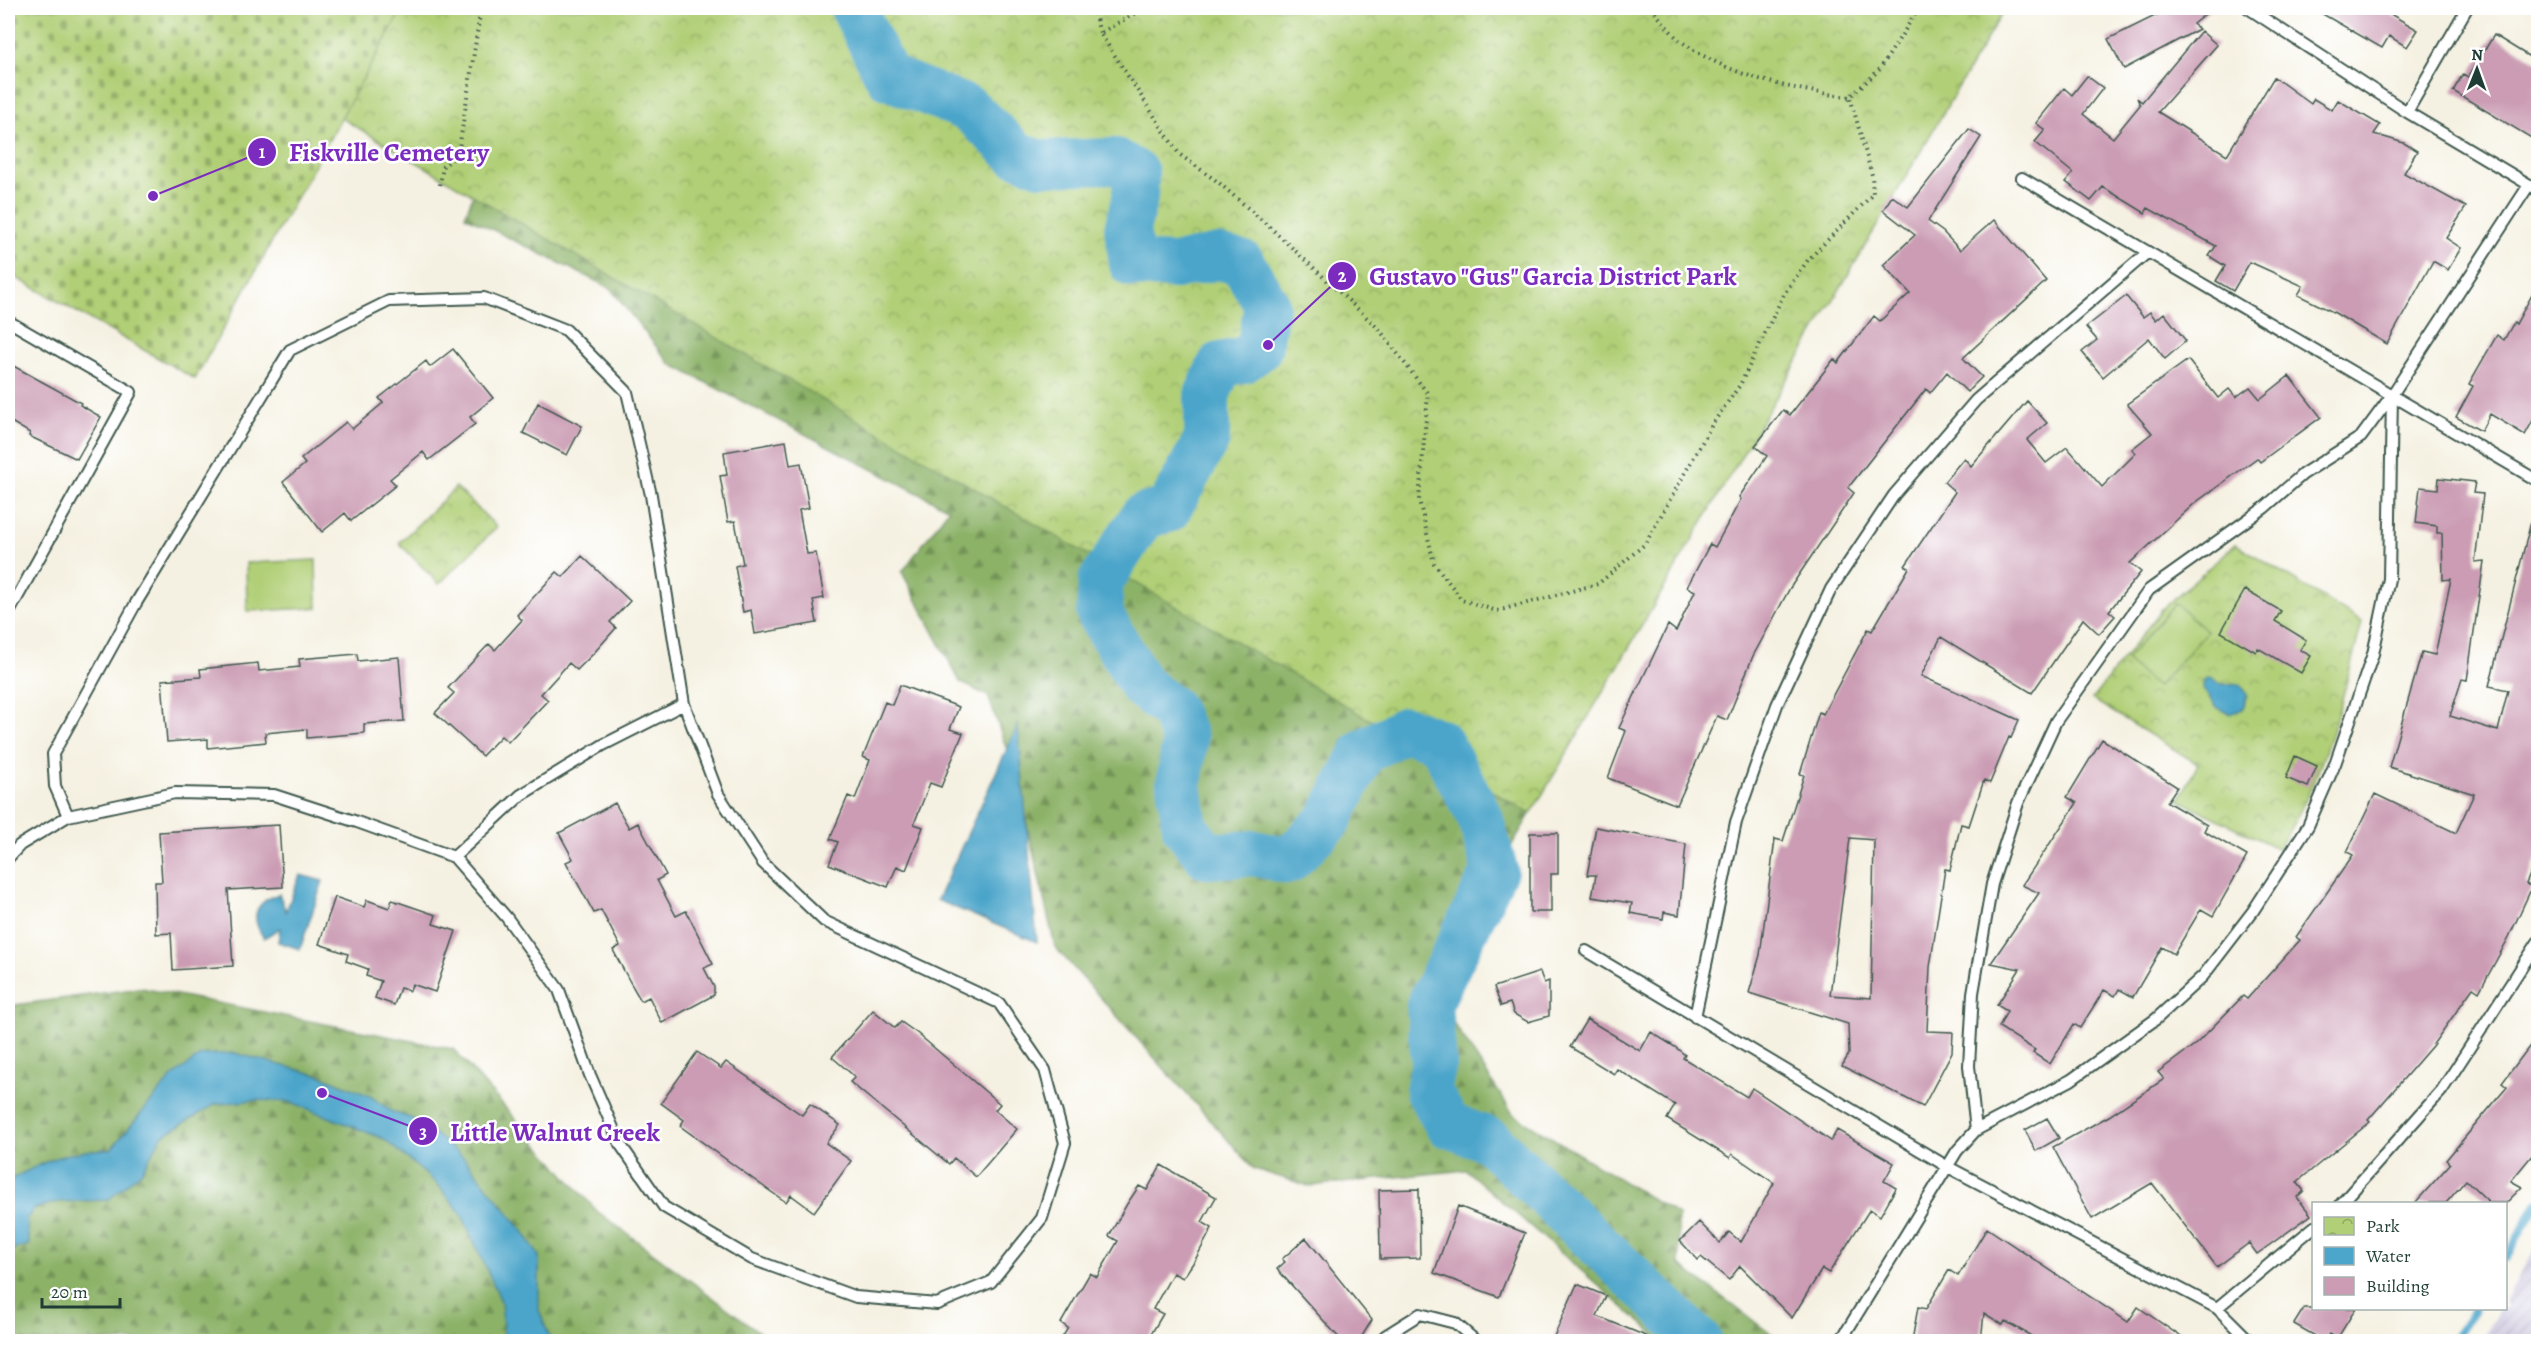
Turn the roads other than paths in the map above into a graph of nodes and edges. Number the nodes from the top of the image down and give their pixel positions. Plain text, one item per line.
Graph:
1 (2248, 8) edge
2 (2467, 8) edge
3 (2407, 112) junction
4 (2022, 178) dead end
5 (2534, 188) edge
6 (2148, 252) junction
7 (8, 321) edge
8 (2392, 395) junction
9 (2538, 481) edge
10 (8, 615) edge
11 (684, 704) junction
12 (68, 816) junction
13 (454, 856) junction
14 (8, 858) edge
15 (2538, 942) edge
16 (1586, 951) dead end
17 (1695, 1017) junction
18 (1976, 1131) junction
19 (1948, 1167) junction
20 (2342, 1202) edge
21 (2312, 1228) edge
22 (2217, 1308) junction
23 (1381, 1341) edge
24 (1477, 1341) edge
25 (1840, 1341) edge
26 (2251, 1341) edge

1 - 3 lane
2 - 3 lane
3 - 5 lane
4 - 6 lane
5 - 8 lane
6 - 8 lane
6 - 17 lane
7 - 10 lane
8 - 9 lane
8 - 18 lane
8 - 18 lane
11 - 12 lane
11 - 13 lane
11 - 13 lane
12 - 13 lane
12 - 14 lane
15 - 20 lane
16 - 17 lane
17 - 19 lane
18 - 19 lane
19 - 22 lane
19 - 25 lane
21 - 22 lane
22 - 26 lane
23 - 24 lane

